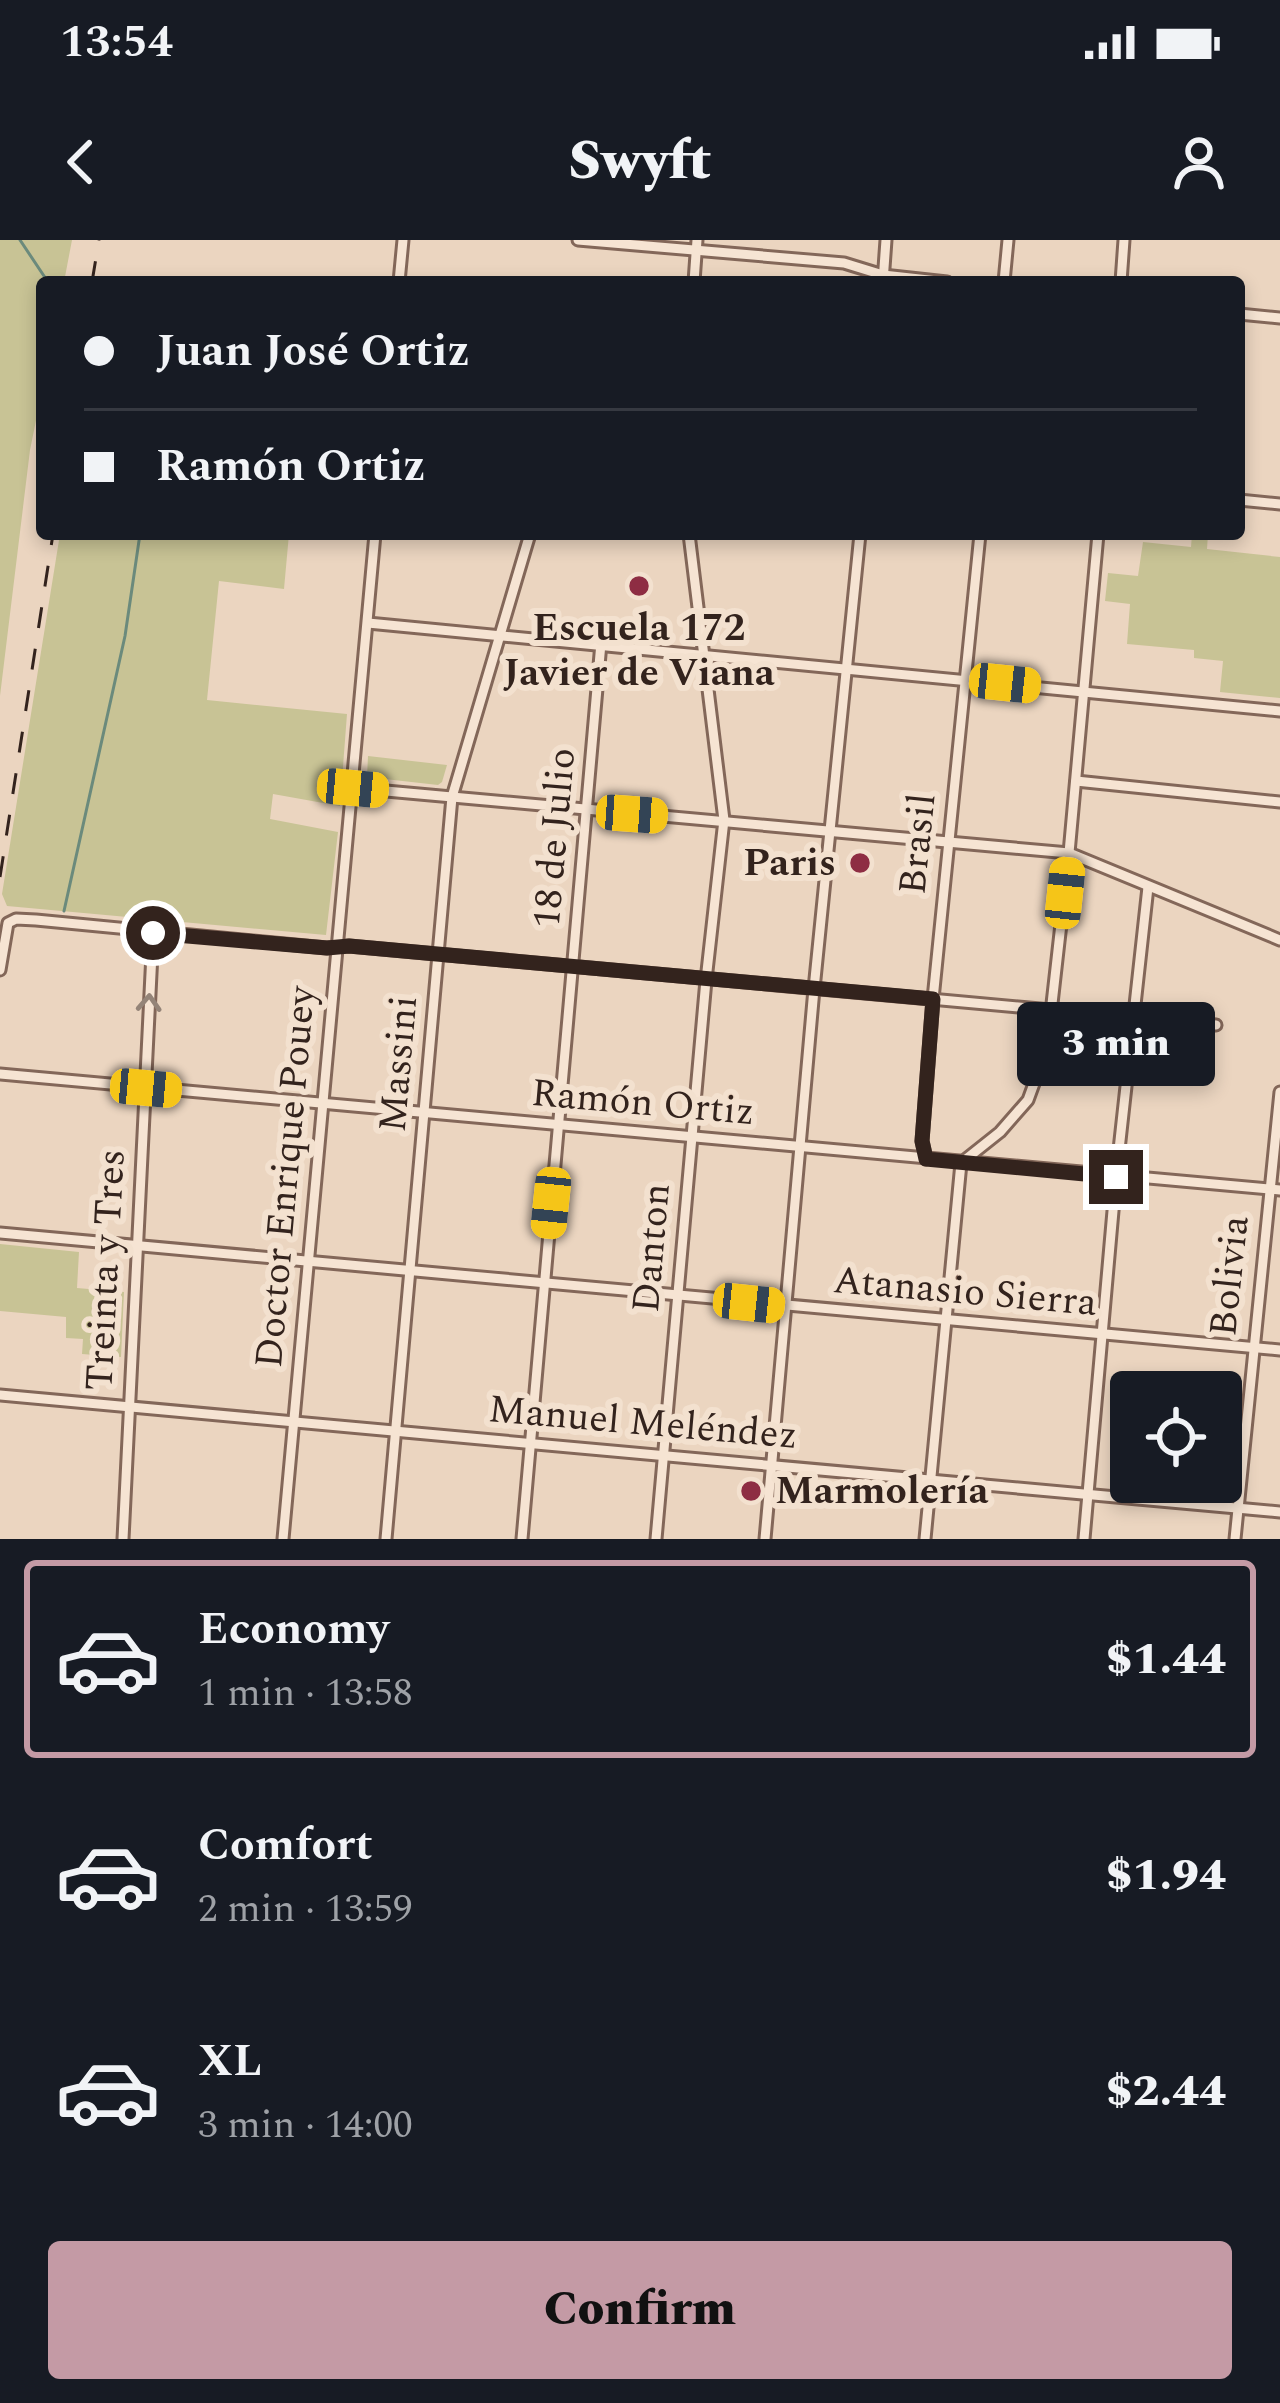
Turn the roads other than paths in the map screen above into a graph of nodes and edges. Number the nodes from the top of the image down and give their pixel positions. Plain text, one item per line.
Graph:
1 (403, 240) edge
2 (578, 240) edge
3 (886, 240) edge
4 (1008, 240) edge
5 (1124, 240) edge
6 (697, 246) edge
7 (400, 276) edge
8 (694, 276) edge
9 (878, 276) edge
10 (883, 276) edge
11 (1005, 276) edge
12 (1121, 276) edge
13 (1245, 315) edge
14 (1280, 318) edge
15 (1245, 501) edge
16 (1280, 504) edge
17 (375, 540) edge
18 (528, 540) edge
19 (690, 540) edge
20 (859, 540) edge
21 (979, 540) edge
22 (1098, 540) edge
23 (368, 623) junction
24 (502, 635) junction
25 (601, 643) junction
26 (704, 653) junction
27 (847, 667) junction
28 (964, 679) junction
29 (1085, 691) junction
30 (1280, 711) edge
31 (1076, 781) junction
32 (353, 788) junction
33 (452, 797) junction
34 (1280, 802) edge
35 (587, 811) junction
36 (724, 820) junction
37 (829, 830) junction
38 (949, 841) junction
39 (1070, 854) junction
40 (1148, 887) junction
41 (153, 933) junction
42 (1280, 940) edge
43 (338, 947) junction
44 (440, 955) junction
45 (574, 968) junction
46 (0, 970) edge
47 (706, 980) junction
48 (814, 988) junction
49 (933, 999) junction
50 (1052, 1010) junction
51 (1133, 1018) junction
52 (1216, 1025) dead end
53 (0, 1074) edge
54 (146, 1088) junction
55 (1280, 1092) edge
56 (323, 1103) junction
57 (424, 1112) junction
58 (559, 1125) junction
59 (692, 1138) junction
60 (799, 1148) junction
61 (926, 1159) junction
62 (961, 1162) junction
63 (1116, 1177) junction
64 (1275, 1190) edge
65 (0, 1233) edge
66 (137, 1245) junction
67 (308, 1260) junction
68 (411, 1270) junction
69 (544, 1282) junction
70 (677, 1296) junction
71 (785, 1306) junction
72 (945, 1319) junction
73 (1102, 1334) junction
74 (1253, 1348) junction
75 (1280, 1350) edge
76 (0, 1395) edge
77 (130, 1406) junction
78 (294, 1421) junction
79 (395, 1430) junction
80 (530, 1444) junction
81 (664, 1455) junction
82 (770, 1466) junction
83 (931, 1479) junction
84 (1088, 1494) junction
85 (1238, 1508) junction
86 (1280, 1512) edge
87 (123, 1539) edge
88 (283, 1539) edge
89 (386, 1539) edge
90 (522, 1539) edge
91 (656, 1539) edge
92 (765, 1539) edge
93 (925, 1539) edge
94 (1084, 1539) edge
95 (1235, 1539) edge

1 - 7 street
2 - 6 street
3 - 10 street
4 - 11 street
5 - 12 street
6 - 8 street
6 - 9 street
13 - 14 street
15 - 16 street
17 - 23 street, Doctor Enrique Pouey
18 - 24 street, Massini
19 - 26 street, Danton
20 - 27 street
21 - 28 street, Brasil
22 - 29 street
23 - 24 street
23 - 32 street, Doctor Enrique Pouey
24 - 25 street
24 - 33 street, Massini
25 - 26 street
25 - 35 street, 18 de Julio
26 - 27 street
26 - 36 street, Danton
27 - 28 street
27 - 37 street
28 - 29 street
28 - 38 street, Brasil
29 - 30 street
29 - 31 street
31 - 34 street
31 - 39 street
32 - 33 street
32 - 43 street, Doctor Enrique Pouey
33 - 35 street
33 - 44 street, Massini
35 - 36 street
35 - 45 street, 18 de Julio
36 - 37 street
36 - 47 street, Danton
37 - 38 street
37 - 48 street
38 - 39 street
38 - 49 street, Brasil
39 - 40 street
39 - 50 street
40 - 42 street
40 - 51 street
41 - 43 street
41 - 46 street
54 -> 41 street, Treinta y Tres
43 - 44 street
43 - 56 street, Doctor Enrique Pouey
44 - 45 street
44 - 57 street, Massini
45 - 47 street
45 - 58 street, 18 de Julio
47 - 48 street
47 - 59 street, Danton
48 - 49 street
48 - 60 street
49 - 50 street
49 - 61 street, Brasil
50 - 51 street
50 - 62 street
51 - 52 street
51 - 63 street
53 - 54 street, Ramón Ortiz
54 - 56 street, Ramón Ortiz
54 - 66 street, Treinta y Tres
55 - 64 street, Bolivia
56 - 57 street, Ramón Ortiz
56 - 67 street, Doctor Enrique Pouey
57 - 58 street, Ramón Ortiz
57 - 68 street, Massini
58 - 59 street, Ramón Ortiz
58 - 69 street, 18 de Julio
59 - 60 street, Ramón Ortiz
59 - 70 street, Danton
60 - 61 street, Ramón Ortiz
60 - 71 street
61 - 62 street, Ramón Ortiz
62 - 63 street, Ramón Ortiz
62 - 72 street
63 - 64 street, Ramón Ortiz
63 - 73 street
64 - 74 street, Bolivia
65 - 66 street, Atanasio Sierra
66 - 67 street, Atanasio Sierra
66 - 77 street, Treinta y Tres
67 - 68 street, Atanasio Sierra
67 - 78 street, Doctor Enrique Pouey
68 - 69 street, Atanasio Sierra
68 - 79 street, Massini
69 - 70 street, Atanasio Sierra
69 - 80 street, 18 de Julio
70 - 71 street, Atanasio Sierra
70 - 81 street, Danton
71 - 72 street, Atanasio Sierra
71 - 82 street
72 - 73 street, Atanasio Sierra
72 - 83 street
73 - 74 street, Atanasio Sierra
73 - 84 street
74 - 75 street, Atanasio Sierra
74 - 85 street, Bolivia
76 - 77 street, Manuel Meléndez
77 - 78 street, Manuel Meléndez
77 - 87 street, Treinta y Tres
78 - 79 street, Manuel Meléndez
78 - 88 street, Doctor Enrique Pouey
79 - 80 street, Manuel Meléndez
79 - 89 street, Massini
80 - 81 street, Manuel Meléndez
80 - 90 street, 18 de Julio
81 - 82 street, Manuel Meléndez
81 - 91 street, Danton
82 - 83 street, Manuel Meléndez
82 - 92 street
83 - 84 street, Manuel Meléndez
83 - 93 street
84 - 85 street, Manuel Meléndez
84 - 94 street
85 - 86 street, Manuel Meléndez
85 - 95 street, Bolivia

